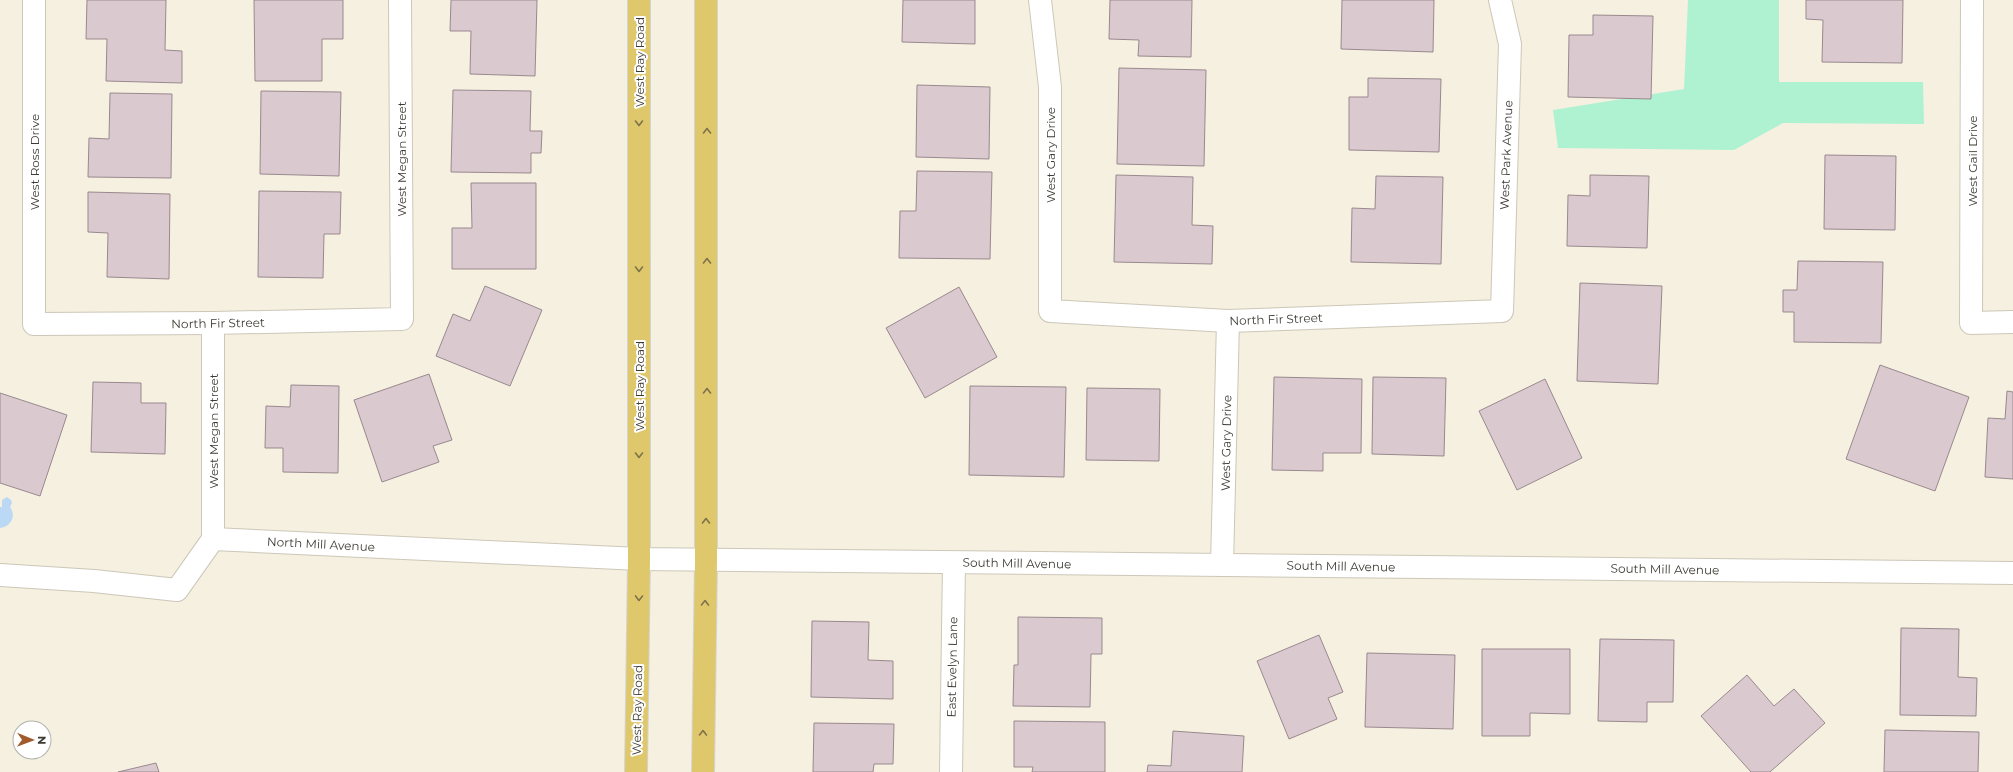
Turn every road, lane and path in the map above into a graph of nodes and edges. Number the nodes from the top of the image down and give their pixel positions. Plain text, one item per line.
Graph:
1 (34, 0) edge
2 (400, 0) edge
3 (639, 0) edge
4 (706, 0) edge
5 (1040, 0) edge
6 (1500, 0) edge
7 (1972, 0) edge
8 (1050, 311) joint
9 (1502, 311) joint
10 (402, 319) joint
11 (1228, 321) junction
12 (2013, 322) edge
13 (213, 323) junction
14 (34, 324) joint
15 (213, 539) junction
16 (640, 559) junction
17 (668, 560) joint
18 (706, 560) junction
19 (954, 563) junction
20 (1222, 565) junction
21 (2013, 573) edge
22 (0, 575) edge
23 (636, 772) edge
24 (703, 772) edge
25 (951, 772) edge

1 - 14 street, West Ross Drive
2 - 10 street, West Megan Street
3 -> 16 main road, West Ray Road
18 -> 4 main road
5 - 8 street, West Gary Drive
6 - 9 street, West Park Avenue
7 - 12 street, West Gail Drive
8 - 11 street, North Fir Street
9 - 11 street, North Fir Street
10 - 13 street, North Fir Street
11 - 20 street, West Gary Drive
13 - 14 street, North Fir Street
13 - 15 street, West Megan Street
15 - 16 street, North Mill Avenue
15 - 22 street
16 - 17 street, North Mill Avenue
16 -> 23 main road, West Ray Road
17 - 18 street, South Mill Avenue
18 - 19 street, South Mill Avenue
24 -> 18 main road
19 - 20 street, South Mill Avenue
19 - 25 street, East Evelyn Lane
20 - 21 street, South Mill Avenue

